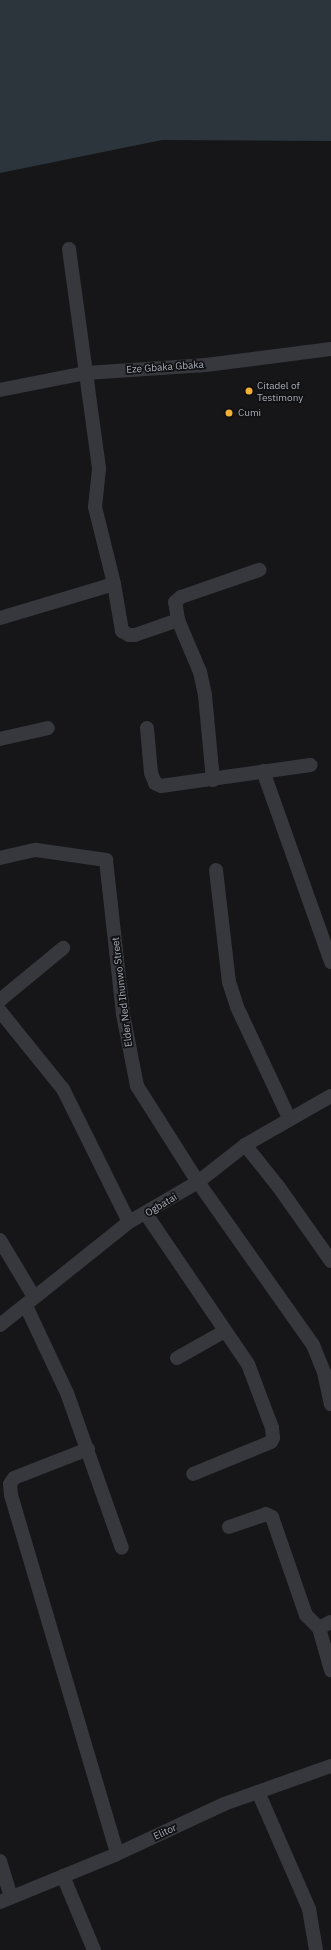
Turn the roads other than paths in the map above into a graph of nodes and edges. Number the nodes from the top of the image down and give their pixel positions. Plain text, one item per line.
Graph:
1 (69, 249) dead end
2 (331, 349) edge
3 (86, 373) junction
4 (0, 390) edge
5 (259, 570) dead end
6 (114, 584) junction
7 (0, 618) edge
8 (178, 620) junction
9 (48, 728) dead end
10 (147, 728) dead end
11 (0, 739) edge
12 (310, 765) dead end
13 (263, 771) junction
14 (213, 780) junction
15 (0, 858) edge
16 (216, 870) dead end
17 (63, 948) dead end
18 (331, 962) edge
19 (0, 1000) edge
20 (0, 1011) edge
21 (330, 1099) edge
22 (289, 1118) junction
23 (245, 1145) junction
24 (198, 1182) junction
25 (146, 1214) junction
26 (129, 1222) junction
27 (0, 1240) edge
28 (331, 1261) edge
29 (30, 1301) junction
30 (0, 1325) edge
31 (225, 1331) junction
32 (177, 1358) dead end
33 (331, 1404) edge
34 (88, 1449) junction
35 (193, 1474) dead end
36 (229, 1527) dead end
37 (122, 1548) dead end
38 (325, 1625) edge
39 (331, 1670) edge
40 (331, 1766) edge
41 (258, 1792) junction
42 (117, 1854) junction
43 (0, 1861) edge
44 (63, 1876) junction
45 (6, 1899) edge
46 (94, 1950) edge
47 (316, 1950) edge

1 - 3 street
2 - 3 street, Eze Gbaka Gbaka
3 - 4 street, Eze Gbaka Gbaka
3 - 6 street
5 - 8 street
6 - 7 street
6 - 8 street
8 - 14 street
9 - 11 street
10 - 14 street
12 - 13 street
13 - 14 street
13 - 18 street
15 - 24 street, Elder Ned Ihunwo Street
16 - 22 street
17 - 19 street
20 - 26 street
21 - 22 street, Ogbatai
22 - 23 street, Ogbatai
23 - 24 street, Ogbatai
23 - 28 street
24 - 25 street, Ogbatai
24 - 33 street, Elder Ned Ihunwo Street
25 - 26 street, Ogbatai
25 - 31 street
26 - 29 street, Ogbatai
27 - 29 street
29 - 30 street, Ogbatai
29 - 34 street
31 - 32 street
31 - 35 street
34 - 37 street
34 - 42 street
36 - 38 street
38 - 39 street
40 - 41 street, Elitor
41 - 42 street, Elitor
41 - 47 street
42 - 44 street, Elitor
43 - 45 street
44 - 45 street, Elitor
44 - 46 street

